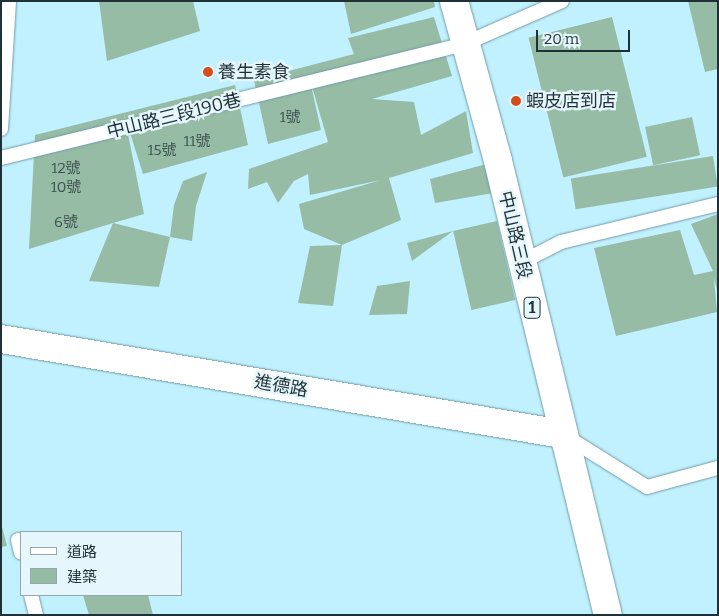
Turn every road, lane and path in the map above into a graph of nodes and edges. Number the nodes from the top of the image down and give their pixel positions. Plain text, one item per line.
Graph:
1 (9, 1) edge
2 (454, 1) edge
3 (562, 1) edge
4 (464, 44) junction
5 (1, 129) edge
6 (1, 158) edge
7 (718, 204) edge
8 (522, 262) junction
9 (1, 339) edge
10 (562, 434) junction
11 (718, 468) edge
12 (18, 540) dead end
13 (20, 549) edge
14 (31, 596) edge
15 (36, 615) edge
16 (608, 615) edge

1 - 5 lane
2 - 4 main road, 中山路三段 / 1
3 - 4 lane, 中山路三段190巷
4 - 6 lane, 中山路三段190巷
4 - 8 main road, 中山路三段 / 1
7 - 8 lane
8 - 10 main road, 中山路三段 / 1
9 - 10 main road, 進德路
10 - 11 lane
10 - 16 main road, 中山路三段 / 1
12 - 13 lane
14 - 15 lane

